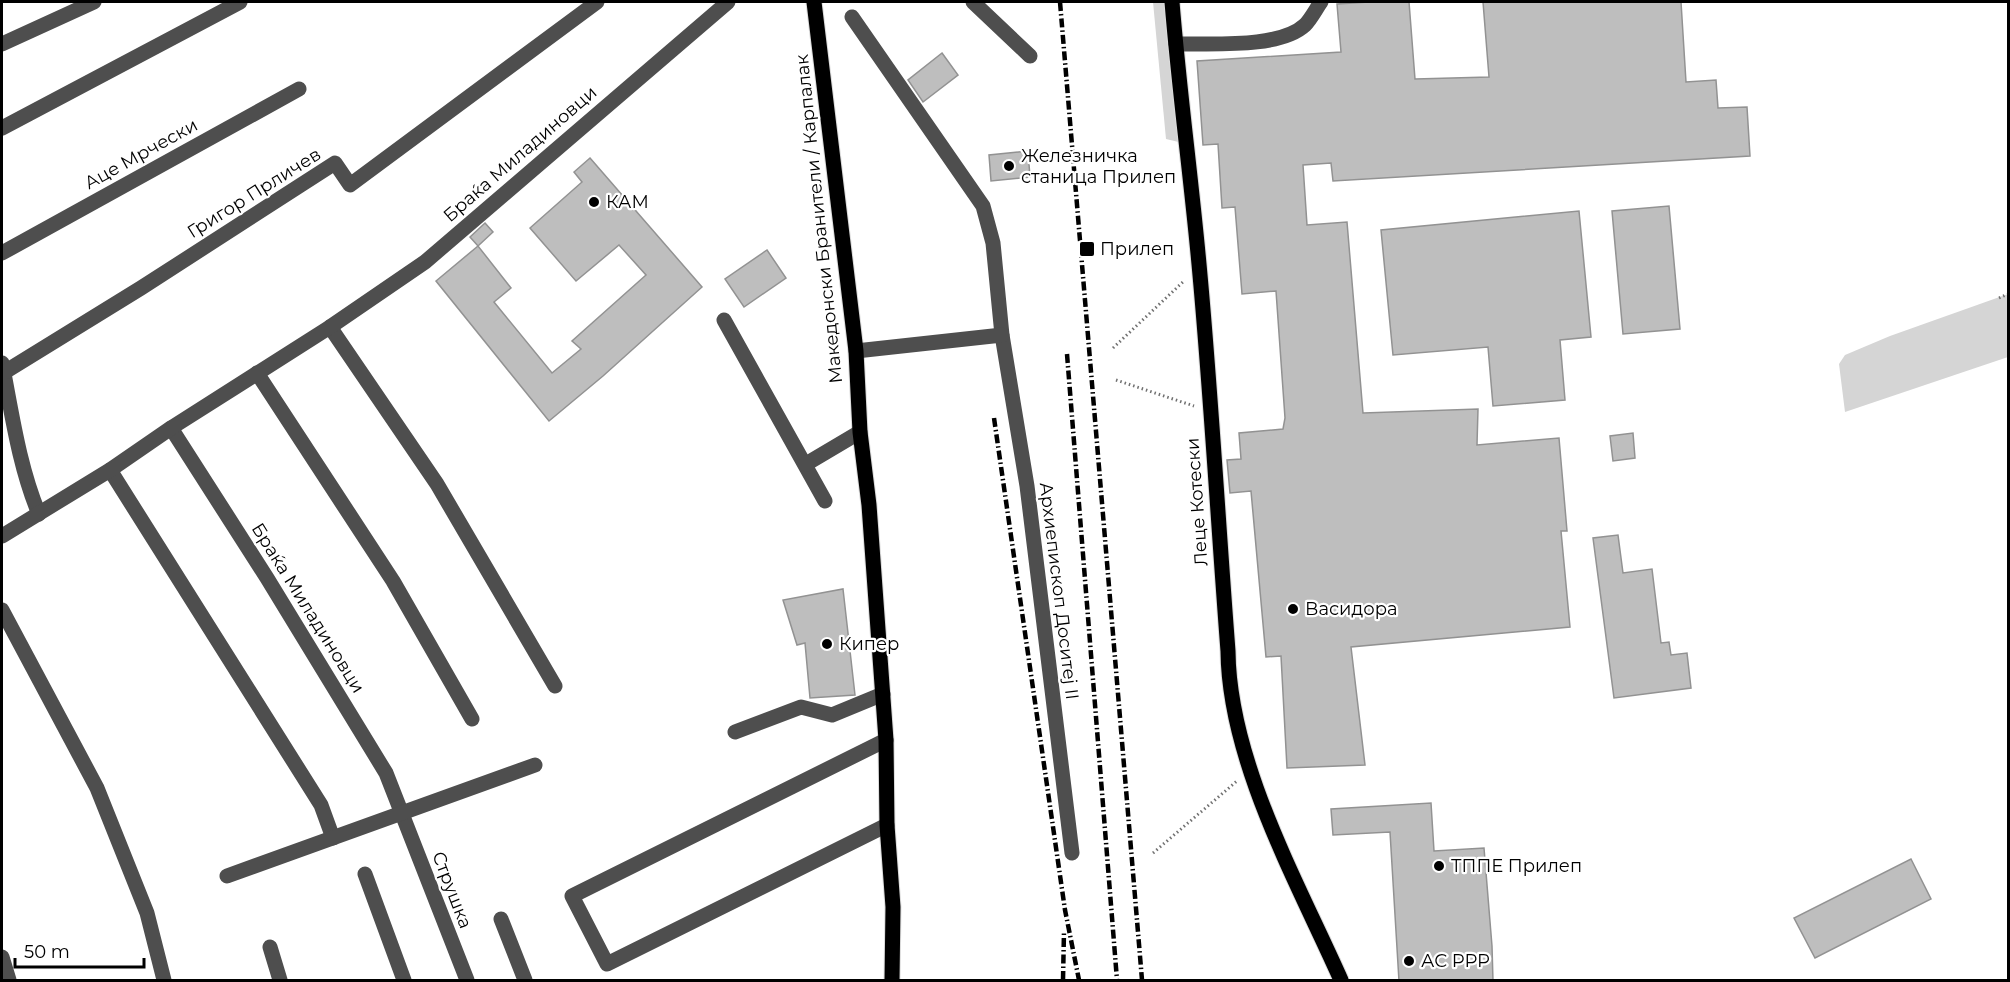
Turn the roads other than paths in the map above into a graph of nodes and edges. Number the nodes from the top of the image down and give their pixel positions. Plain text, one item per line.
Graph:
1 (93, 2) edge
2 (240, 2) edge
3 (597, 2) edge
4 (728, 2) edge
5 (814, 2) edge
6 (973, 2) edge
7 (1172, 2) edge
8 (1321, 2) edge
9 (852, 16) dead end
10 (2, 44) edge
11 (1176, 44) junction
12 (1030, 56) dead end
13 (299, 89) dead end
14 (2, 128) edge
15 (2, 253) edge
16 (724, 320) dead end
17 (330, 327) junction
18 (1002, 335) junction
19 (856, 351) junction
20 (2, 368) edge
21 (256, 373) junction
22 (171, 428) junction
23 (860, 432) junction
24 (806, 465) junction
25 (110, 470) junction
26 (825, 501) dead end
27 (39, 514) junction
28 (2, 536) edge
29 (2, 610) edge
30 (555, 686) dead end
31 (883, 694) junction
32 (472, 719) dead end
33 (735, 732) dead end
34 (886, 740) junction
35 (535, 765) dead end
36 (401, 814) junction
37 (887, 825) junction
38 (333, 838) junction
39 (1072, 853) dead end
40 (365, 874) dead end
41 (227, 876) dead end
42 (501, 919) dead end
43 (270, 947) dead end
44 (2, 957) edge
45 (9, 981) edge
46 (164, 981) edge
47 (280, 981) edge
48 (404, 981) edge
49 (467, 981) edge
50 (525, 981) edge
51 (892, 981) edge
52 (1341, 981) edge

1 - 10 street
2 - 14 street
3 - 20 street, Григор Прличев
4 - 17 street, Браќа Миладиновци
5 - 19 main road, Македонски Бранители / Карпалак
6 - 12 street
7 - 11 main road, Леце Котески
8 - 11 street
9 - 18 street, Архиепископ Доситеј II
11 - 52 main road, Леце Котески
13 - 15 street, Аце Мрчески
16 - 24 street
17 - 21 street, Браќа Миладиновци
17 - 30 street
18 - 19 street
18 - 39 street, Архиепископ Доситеј II
19 - 23 main road, Македонски Бранители / Карпалак
20 - 27 street
21 - 22 street, Браќа Миладиновци
21 - 32 street
22 - 25 street, Браќа Миладиновци
22 - 36 street, Браќа Миладиновци
23 - 24 street
23 - 31 main road, Македонски Бранители / Карпалак
24 - 26 street
25 - 27 street, Браќа Миладиновци
25 - 38 street
27 - 28 street, Браќа Миладиновци
29 - 46 street
31 - 33 street
31 - 34 main road, Македонски Бранители / Карпалак
34 - 37 main road, Македонски Бранители / Карпалак
34 - 37 street
35 - 36 street
36 - 38 street
36 - 49 street, Струшка
37 - 51 main road, Македонски Бранители / Карпалак
38 - 41 street
40 - 48 street
42 - 50 street, Струшка
43 - 47 street
44 - 45 street

